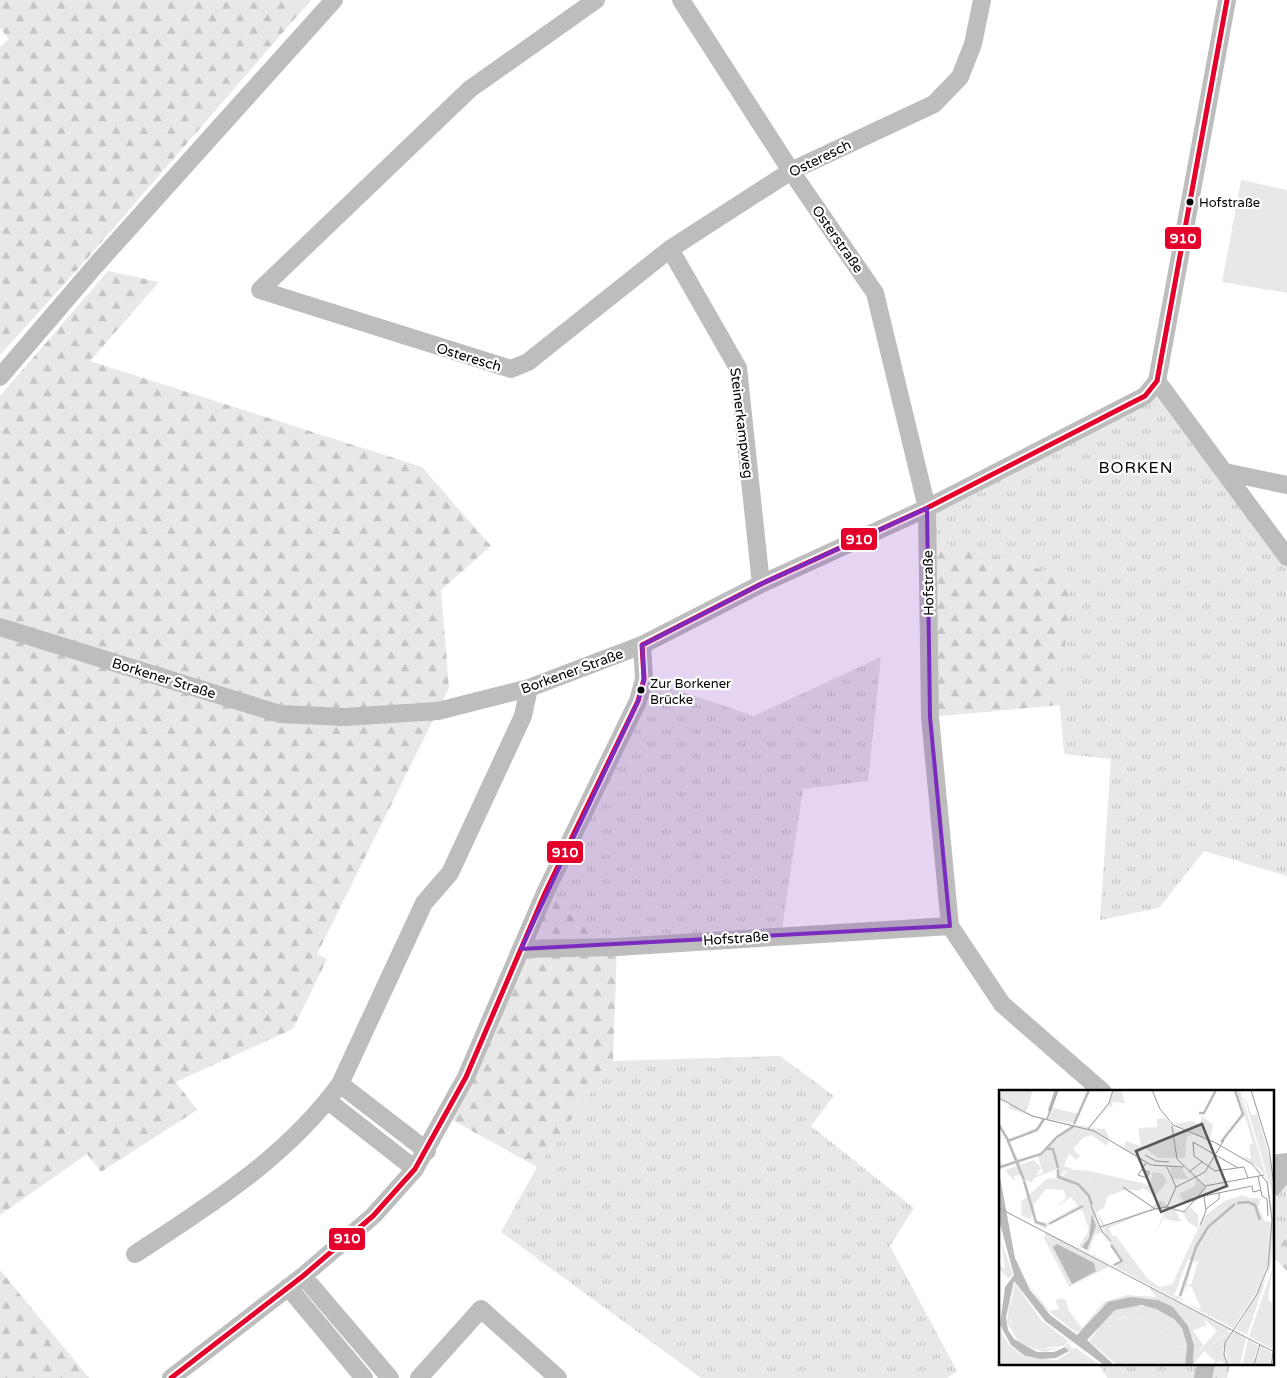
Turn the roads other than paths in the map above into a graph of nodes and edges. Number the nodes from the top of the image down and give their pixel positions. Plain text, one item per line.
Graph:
1 (334, 0) edge
2 (596, 0) edge
3 (681, 0) edge
4 (982, 0) edge
5 (1227, 0) edge
6 (792, 171) junction
7 (670, 249) junction
8 (0, 377) edge
9 (1157, 380) junction
10 (1225, 472) junction
11 (1287, 485) edge
12 (927, 508) junction
13 (1287, 557) edge
14 (760, 584) junction
15 (0, 628) edge
16 (642, 645) junction
17 (528, 688) junction
18 (950, 926) junction
19 (521, 949) junction
20 (340, 1084) junction
21 (1101, 1090) edge
22 (328, 1101) junction
23 (427, 1150) junction
24 (1287, 1162) edge
25 (1274, 1164) edge
26 (415, 1169) junction
27 (1287, 1170) edge
28 (1274, 1186) edge
29 (135, 1254) dead end
30 (303, 1276) junction
31 (288, 1287) junction
32 (171, 1378) edge
33 (364, 1378) edge
34 (390, 1378) edge
35 (419, 1378) edge
36 (558, 1378) edge

1 - 8 street
2 - 7 street, Osteresch
3 - 6 street, Osterstraße
4 - 6 street, Osteresch
5 - 9 street
6 - 7 street, Osteresch
6 - 12 street, Osterstraße
7 - 14 street, Steinerkampweg
9 - 10 street
9 - 12 street, Borkener Straße
10 - 11 street
10 - 13 street
12 - 14 street, Borkener Straße
12 - 18 street, Hofstraße
14 - 16 street, Borkener Straße
15 - 17 street, Borkener Straße
16 - 17 street, Borkener Straße
16 - 19 street
17 - 20 street
18 - 19 street, Hofstraße
18 - 21 street, Hofstraße
19 - 23 street
20 - 22 street
20 - 23 street
22 - 26 street
22 - 29 street
23 - 26 street
24 - 25 street
26 - 30 street
27 - 28 street
30 - 31 street
30 - 34 street
31 - 32 street
31 - 33 street
35 - 36 street

